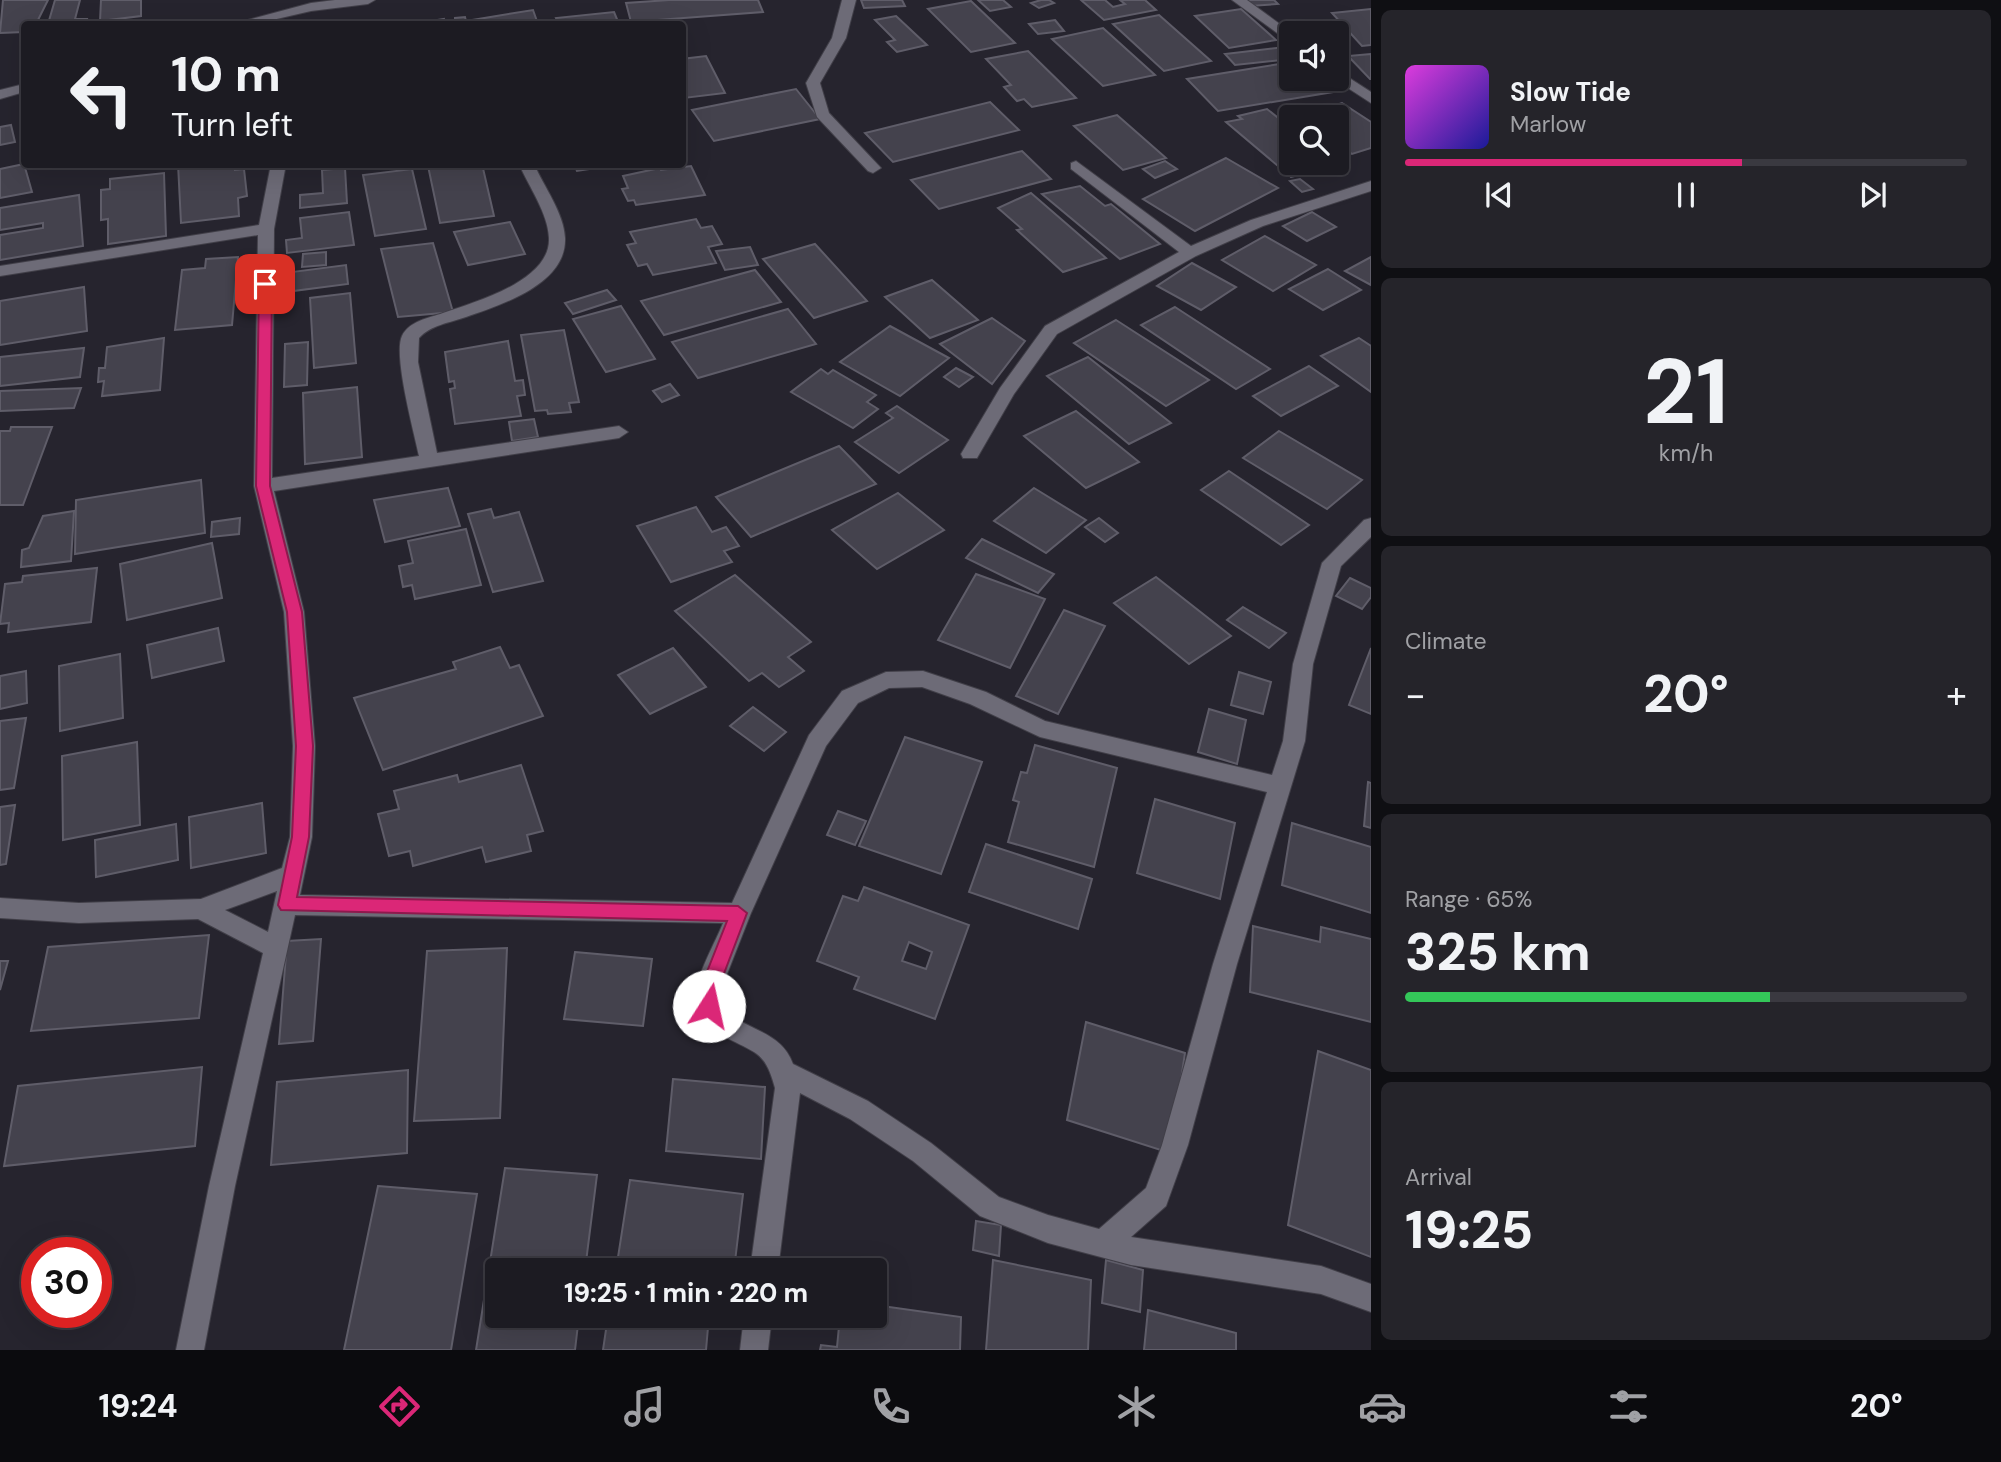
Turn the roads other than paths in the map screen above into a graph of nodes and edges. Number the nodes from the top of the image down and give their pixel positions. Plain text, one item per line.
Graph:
1 (368, 0) edge
2 (849, 0) edge
3 (1239, 0) edge
4 (345, 1) edge
5 (253, 21) edge
6 (1279, 30) edge
7 (1349, 83) edge
8 (21, 89) edge
9 (0, 95) edge
10 (1371, 99) edge
11 (1076, 166) dead end
12 (283, 168) edge
13 (528, 168) edge
14 (873, 168) dead end
15 (1371, 186) edge
16 (266, 229) junction
17 (1190, 253) junction
18 (0, 271) edge
19 (620, 432) dead end
20 (970, 454) dead end
21 (430, 463) junction
22 (263, 486) junction
23 (1371, 525) edge
24 (1281, 786) junction
25 (294, 874) junction
26 (287, 905) junction
27 (0, 908) edge
28 (201, 909) junction
29 (738, 913) junction
30 (277, 950) junction
31 (782, 1071) junction
32 (1103, 1244) junction
33 (766, 1258) edge
34 (1371, 1297) edge
35 (757, 1328) edge
36 (190, 1350) edge
37 (754, 1350) edge

1 - 4 street
2 - 14 street
3 - 6 street
4 - 5 street
7 - 10 street
8 - 9 street
11 - 17 street
12 - 16 street
13 - 21 street
15 - 17 street
16 - 18 street
16 - 22 street
17 - 20 street
19 - 21 street
21 - 22 street
22 - 25 street
23 - 24 street
24 - 29 street
24 - 32 street
25 - 26 street
25 - 28 street
26 - 29 street
26 - 30 street
27 - 28 street
28 - 30 street
29 - 31 street
30 - 36 street
31 - 32 street
31 - 33 street
32 - 34 street
35 - 37 street

